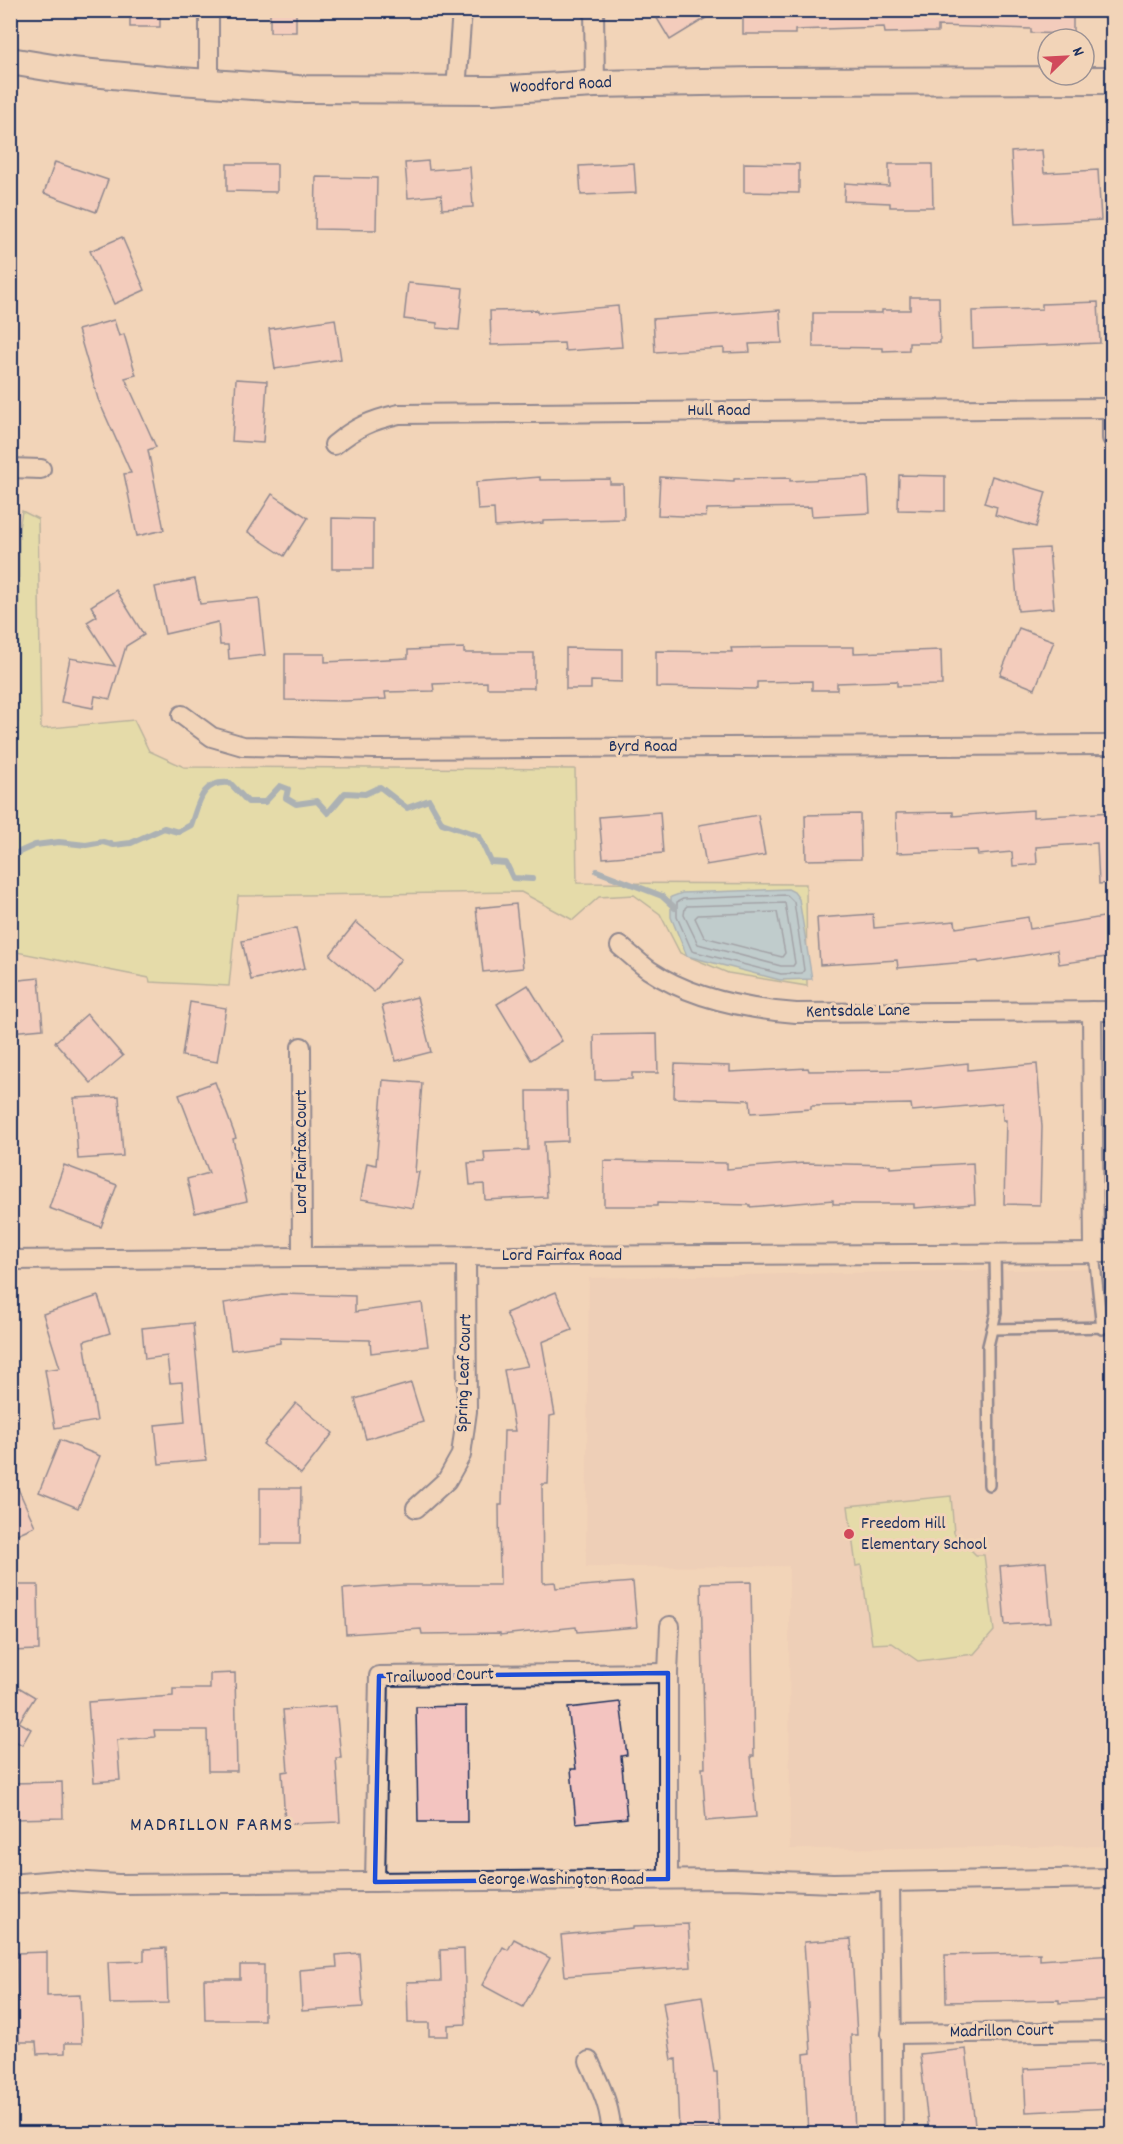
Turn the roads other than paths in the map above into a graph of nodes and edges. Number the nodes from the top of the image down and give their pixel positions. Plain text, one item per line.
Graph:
1 (209, 10) edge
2 (462, 10) edge
3 (594, 10) edge
4 (10, 61) edge
5 (1113, 80) edge
6 (209, 82) junction
7 (595, 84) junction
8 (456, 90) junction
9 (1112, 408) edge
10 (1113, 438) edge
11 (334, 445) dead end
12 (10, 468) edge
13 (41, 469) dead end
14 (182, 715) dead end
15 (1113, 745) edge
16 (620, 946) dead end
17 (1092, 1011) junction
18 (1113, 1011) edge
19 (301, 1047) dead end
20 (995, 1252) junction
21 (1103, 1253) edge
22 (302, 1257) junction
23 (466, 1257) junction
24 (10, 1260) edge
25 (1113, 1327) edge
26 (992, 1329) junction
27 (1102, 1329) junction
28 (989, 1485) dead end
29 (416, 1508) dead end
30 (670, 1626) dead end
31 (668, 1673) junction
32 (1113, 1878) edge
33 (668, 1880) junction
34 (375, 1881) junction
35 (890, 1882) junction
36 (10, 1884) edge
37 (1113, 2031) edge
38 (891, 2034) junction
39 (589, 2061) dead end
40 (611, 2133) edge
41 (893, 2133) edge

1 - 6 street
2 - 8 street
3 - 7 street
4 - 6 street, Woodford Road
5 - 7 street, Woodford Road
6 - 8 street, Woodford Road
7 - 8 street, Woodford Road
9 - 10 street
9 - 11 street, Hull Road
12 - 13 street
14 - 15 street, Byrd Road
16 - 17 street, Kentsdale Lane
17 - 18 street, Kentsdale Lane
17 - 21 street
19 - 22 street, Lord Fairfax Court
20 - 21 street, Lord Fairfax Road
20 - 23 street, Lord Fairfax Road
20 - 26 lane
21 - 27 lane
22 - 23 street, Lord Fairfax Road
22 - 24 street, Lord Fairfax Road
23 - 29 street, Spring Leaf Court
25 - 27 lane
26 - 27 lane
26 - 28 lane
30 - 31 street
31 - 33 street
31 - 34 street, Trailwood Court
32 - 35 street, George Washington Road
33 - 34 street, George Washington Road
33 - 35 street, George Washington Road
34 - 36 street, George Washington Road
35 - 38 street
37 - 38 street, Madrillon Court
38 - 41 street
39 - 40 street

